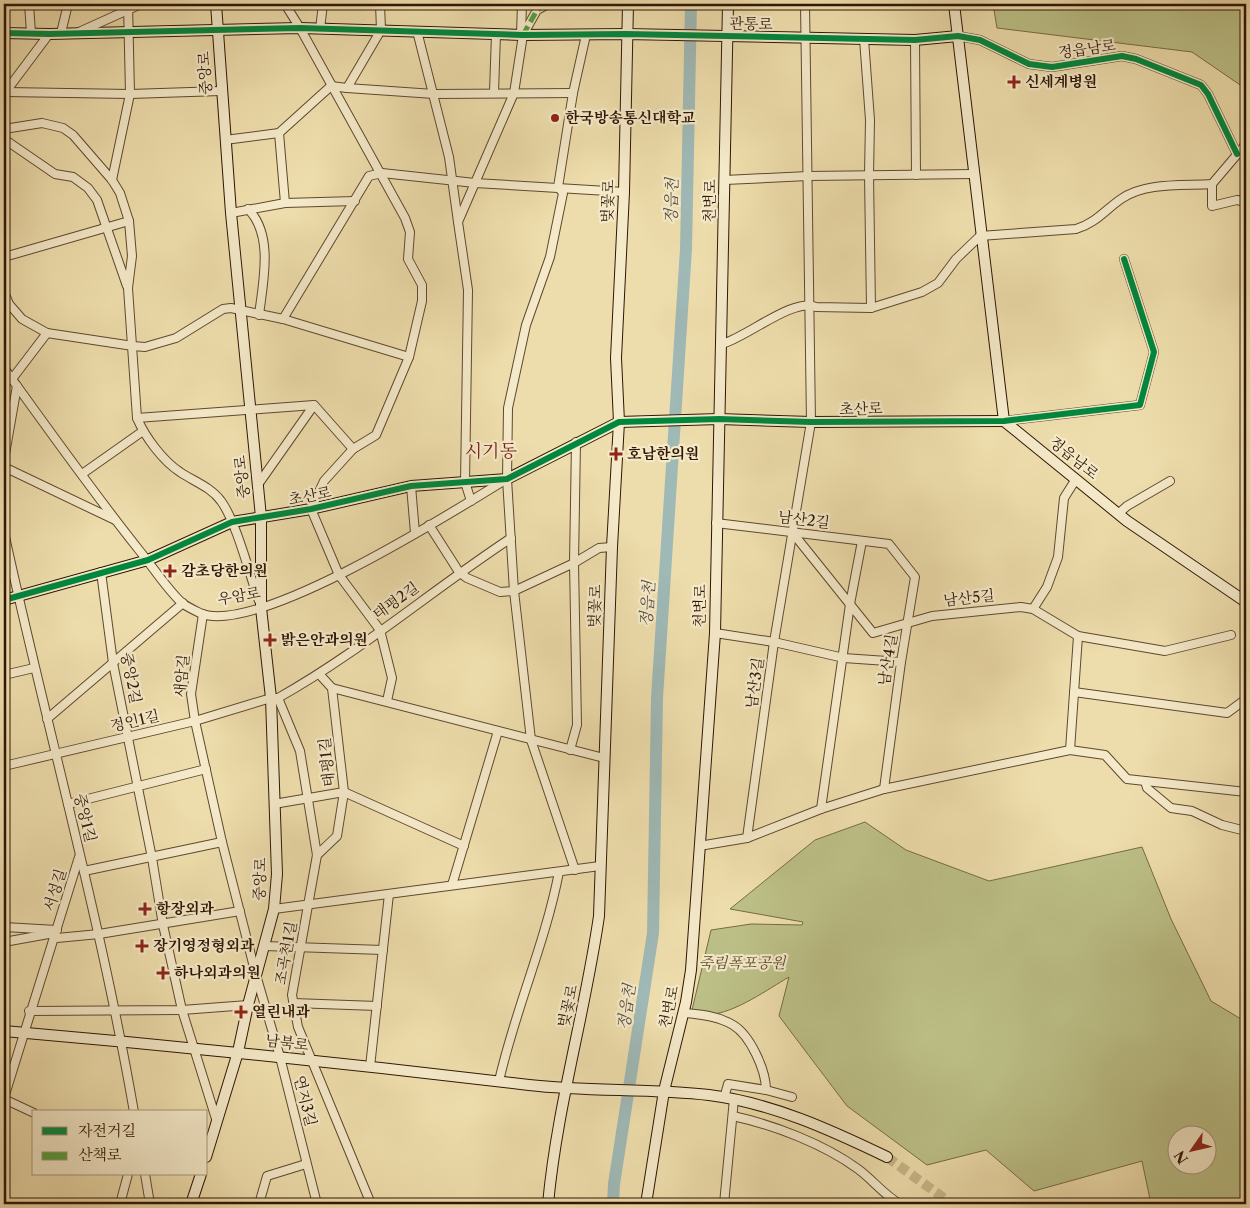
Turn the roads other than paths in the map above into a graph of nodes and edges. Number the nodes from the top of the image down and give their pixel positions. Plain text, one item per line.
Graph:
1 (29, 4) edge
2 (68, 4) edge
3 (141, 4) edge
4 (216, 4) edge
5 (323, 4) edge
6 (380, 4) edge
7 (522, 4) edge
8 (548, 4) edge
9 (628, 4) edge
10 (728, 4) edge
11 (805, 4) edge
12 (954, 4) edge
13 (286, 5) edge
14 (128, 7) edge
15 (300, 28) junction
16 (320, 29) junction
17 (381, 30) junction
18 (218, 31) junction
19 (417, 31) junction
20 (128, 32) junction
21 (4, 33) edge
22 (31, 33) junction
23 (49, 34) junction
24 (61, 34) junction
25 (75, 34) junction
26 (496, 34) junction
27 (626, 34) junction
28 (522, 35) junction
29 (586, 35) junction
30 (726, 36) junction
31 (958, 36) junction
32 (806, 37) junction
33 (864, 38) junction
34 (915, 40) junction
35 (332, 86) junction
36 (347, 88) junction
37 (221, 91) junction
38 (494, 92) junction
39 (573, 92) junction
40 (5, 93) edge
41 (514, 93) junction
42 (130, 94) junction
43 (434, 94) junction
44 (4, 129) edge
45 (280, 133) junction
46 (4, 139) edge
47 (225, 140) junction
48 (1246, 144) edge
49 (1237, 154) junction
50 (382, 173) junction
51 (974, 174) junction
52 (868, 175) junction
53 (916, 175) junction
54 (808, 176) junction
55 (112, 180) junction
56 (451, 180) junction
57 (725, 180) junction
58 (475, 183) junction
59 (1212, 184) junction
60 (558, 187) junction
61 (624, 192) junction
62 (354, 201) junction
63 (1246, 202) edge
64 (285, 203) junction
65 (248, 209) junction
66 (231, 212) junction
67 (129, 221) junction
68 (458, 222) junction
69 (106, 227) junction
70 (980, 236) junction
71 (4, 257) edge
72 (1124, 259) dead end
73 (128, 288) junction
74 (4, 292) edge
75 (808, 304) junction
76 (871, 308) junction
77 (241, 310) junction
78 (258, 315) junction
79 (283, 319) junction
80 (47, 333) junction
81 (722, 344) junction
82 (133, 346) junction
83 (409, 357) junction
84 (4, 368) edge
85 (12, 379) junction
86 (17, 386) junction
87 (314, 405) junction
88 (250, 409) junction
89 (137, 418) junction
90 (719, 419) junction
91 (1004, 421) junction
92 (618, 422) junction
93 (810, 422) junction
94 (143, 431) junction
95 (576, 442) junction
96 (353, 449) junction
97 (4, 460) edge
98 (4, 467) edge
99 (82, 474) junction
100 (507, 479) junction
101 (1076, 479) junction
102 (1170, 480) dead end
103 (465, 482) junction
104 (257, 486) junction
105 (411, 486) junction
106 (471, 501) junction
107 (311, 509) junction
108 (1118, 514) junction
109 (261, 517) junction
110 (116, 521) junction
111 (232, 522) junction
112 (716, 523) junction
113 (429, 525) junction
114 (4, 532) edge
115 (792, 532) junction
116 (416, 533) junction
117 (510, 538) junction
118 (862, 542) junction
119 (889, 544) joint
120 (612, 548) junction
121 (148, 560) junction
122 (574, 563) junction
123 (101, 572) junction
124 (459, 572) junction
125 (339, 574) junction
126 (514, 591) junction
127 (17, 596) junction
128 (4, 600) edge
129 (1246, 602) edge
130 (183, 603) junction
131 (850, 604) junction
132 (261, 608) junction
133 (1033, 609) junction
134 (203, 614) junction
135 (908, 622) junction
136 (380, 630) junction
137 (714, 633) junction
138 (1232, 635) dead end
139 (1078, 636) junction
140 (774, 642) junction
141 (844, 658) junction
142 (901, 662) junction
143 (113, 663) junction
144 (34, 668) junction
145 (4, 675) edge
146 (320, 675) junction
147 (332, 688) junction
148 (1074, 692) junction
149 (274, 698) junction
150 (1246, 699) edge
151 (387, 701) junction
152 (47, 719) junction
153 (196, 721) junction
154 (498, 731) junction
155 (128, 737) junction
156 (531, 740) junction
157 (570, 750) junction
158 (1070, 750) junction
159 (55, 753) junction
160 (604, 758) junction
161 (4, 766) edge
162 (206, 769) junction
163 (1145, 781) junction
164 (138, 787) junction
165 (884, 789) junction
166 (344, 792) junction
167 (1246, 792) edge
168 (306, 798) junction
169 (68, 804) junction
170 (274, 804) junction
171 (820, 809) junction
172 (1246, 831) edge
173 (747, 838) junction
174 (222, 842) junction
175 (464, 846) junction
176 (699, 846) junction
177 (317, 854) junction
178 (80, 855) junction
179 (152, 858) junction
180 (600, 866) junction
181 (575, 870) junction
182 (84, 871) junction
183 (558, 872) junction
184 (452, 886) junction
185 (389, 894) junction
186 (309, 904) junction
187 (274, 909) junction
188 (240, 911) junction
189 (163, 925) junction
190 (4, 927) edge
191 (55, 932) junction
192 (99, 934) junction
193 (4, 942) edge
194 (264, 946) junction
195 (300, 948) junction
196 (383, 950) junction
197 (256, 975) junction
198 (293, 1003) junction
199 (248, 1005) junction
200 (377, 1006) junction
201 (182, 1010) junction
202 (29, 1011) junction
203 (115, 1012) junction
204 (684, 1013) junction
205 (4, 1031) edge
206 (25, 1033) junction
207 (122, 1042) junction
208 (195, 1049) junction
209 (238, 1052) junction
210 (280, 1056) junction
211 (311, 1061) junction
212 (370, 1067) junction
213 (499, 1081) junction
214 (743, 1086) junction
215 (566, 1089) junction
216 (766, 1090) junction
217 (664, 1091) junction
218 (792, 1097) dead end
219 (4, 1099) edge
220 (733, 1099) junction
221 (134, 1110) edge
222 (32, 1112) edge
223 (733, 1116) junction
224 (217, 1122) junction
225 (208, 1151) edge
226 (888, 1157) tunnel mouth
227 (306, 1164) junction
228 (127, 1176) edge
229 (145, 1176) edge
230 (200, 1176) edge
231 (120, 1204) edge
232 (150, 1204) edge
233 (191, 1204) edge
234 (259, 1204) edge
235 (317, 1204) edge
236 (371, 1204) edge
237 (548, 1204) edge
238 (646, 1204) edge
239 (724, 1204) edge
240 (900, 1204) edge

1 - 22 street
2 - 24 street
3 - 14 street
4 - 18 street, 중앙로
5 - 16 street
6 - 17 street
7 - 28 street
8 - 28 street
9 - 27 street, 벚꽃로
10 - 30 street, 천변로
11 - 32 street, 남산3길
12 - 31 street
13 - 15 street
14 - 20 street
14 - 25 street
15 - 16 street, 관통로
15 - 18 street, 관통로
15 - 35 street
16 - 17 street, 관통로
17 - 19 street, 관통로
17 - 36 street
18 - 20 street, 관통로
18 - 37 street, 중앙로
19 - 26 street, 관통로
19 - 43 street
20 - 25 street, 관통로
20 - 42 street
21 - 22 street, 관통로
22 - 23 street, 관통로
23 - 24 street, 관통로
23 - 40 street
24 - 25 street, 관통로
26 - 28 street, 관통로
26 - 38 street
27 - 29 street, 관통로
27 - 30 street, 관통로
27 - 61 street, 벚꽃로
28 - 29 street, 관통로
28 - 41 street
29 - 39 street
30 - 32 street, 관통로
30 - 57 street, 천변로
31 - 34 street, 관통로
31 - 49 street, 정읍남로
31 - 51 street
32 - 33 street, 관통로
32 - 54 street, 남산3길
33 - 34 street, 관통로
33 - 52 street
34 - 53 street
35 - 36 street
35 - 45 street
35 - 50 street
36 - 43 street
37 - 42 street
37 - 47 street, 중앙로
38 - 41 street
38 - 43 street
39 - 41 street
39 - 60 street
40 - 42 street
41 - 58 street
42 - 55 street
43 - 56 street
44 - 55 street
45 - 47 street
45 - 64 street
46 - 69 street
47 - 66 street, 중앙로
48 - 49 street
49 - 59 street
50 - 56 street
50 - 62 street
50 - 83 street
51 - 53 street
51 - 70 street
52 - 53 street
52 - 54 street
52 - 76 street
54 - 57 street
54 - 75 street, 남산3길
55 - 67 street
56 - 58 street
56 - 68 street
57 - 81 street, 천변로
58 - 60 street
58 - 68 street
59 - 63 street
59 - 70 street
60 - 61 street
60 - 100 street
61 - 92 street, 벚꽃로
62 - 64 street
62 - 79 street
64 - 65 street
65 - 66 street
65 - 78 street
66 - 77 street, 중앙로
67 - 69 street
67 - 73 street
68 - 103 street
69 - 71 street
69 - 73 street
70 - 76 street
70 - 91 street
72 - 91 street
73 - 82 street
74 - 80 street
75 - 76 street
75 - 81 street
75 - 93 street, 남산3길
77 - 78 street
77 - 82 street
77 - 88 street, 중앙로
78 - 79 street
79 - 83 street
80 - 82 street
80 - 85 street
81 - 90 street, 천변로
82 - 89 street
83 - 96 street
84 - 85 street, 우암로
85 - 86 street, 우암로
86 - 97 street
86 - 99 street, 우암로
87 - 88 street
87 - 96 street
87 - 104 street
88 - 89 street
88 - 104 street, 중앙로
89 - 94 street
90 - 92 street, 초산로
90 - 93 street, 초산로
90 - 112 street, 천변로
91 - 93 street, 초산로
91 - 101 street, 정읍남로
92 - 95 street, 초산로
92 - 120 street, 벚꽃로
93 - 115 street, 남산3길
94 - 99 street
94 - 111 street
95 - 100 street, 초산로
95 - 122 street
96 - 107 street
98 - 110 street
99 - 110 street, 우암로
100 - 103 street, 초산로
100 - 106 street, 우암로
100 - 117 street
101 - 108 street, 정읍남로
101 - 133 street
102 - 108 street
103 - 105 street, 초산로
103 - 106 street
104 - 109 street, 중앙로
105 - 107 street, 초산로
105 - 116 street
106 - 113 street, 우암로
107 - 109 street, 초산로
107 - 125 street
108 - 129 street, 정읍남로
109 - 111 street, 초산로
109 - 132 street, 중앙로
110 - 121 street, 우암로
111 - 121 street, 초산로
111 - 132 street
112 - 115 street, 남산2길
112 - 137 street, 천변로
113 - 116 street, 우암로
113 - 124 street
114 - 127 street, 중앙1길
115 - 118 street, 남산2길
115 - 131 street, 남산5길
115 - 140 street, 남산3길
116 - 125 street, 우암로
117 - 124 street, 태평2길
117 - 126 street
118 - 119 street, 남산2길
118 - 131 street
119 - 135 street, 남산4길
120 - 122 street
120 - 160 street, 벚꽃로
121 - 123 street, 초산로
121 - 130 street, 우암로
122 - 126 street
122 - 157 street
123 - 127 street, 초산로
123 - 143 street, 중앙2길
124 - 126 street
124 - 136 street, 태평2길
125 - 132 street, 우암로
125 - 136 street
126 - 156 street
127 - 128 street, 초산로
127 - 144 street, 중앙1길
130 - 134 street, 우암로
130 - 143 street
131 - 135 street, 남산5길
131 - 141 street
132 - 134 street, 우암로
132 - 149 street, 중앙로
133 - 135 street, 남산5길
133 - 139 street, 남산5길
134 - 153 street, 새암길
135 - 142 street, 남산4길
136 - 146 street, 태평2길
136 - 151 street
137 - 140 street
137 - 176 street, 천변로
138 - 139 street
139 - 148 street
140 - 141 street
140 - 173 street, 남산3길
141 - 142 street
141 - 171 street
142 - 165 street, 남산4길
143 - 152 street
143 - 155 street, 중앙2길
144 - 145 street
144 - 152 street, 중앙1길
146 - 147 street
146 - 149 street, 태평2길
147 - 151 street
147 - 166 street, 태평1길
148 - 150 street
148 - 158 street
149 - 153 street, 정인1길
149 - 168 street, 조곡천1길
149 - 170 street, 중앙로
151 - 154 street
152 - 159 street, 중앙1길
153 - 155 street, 정인1길
153 - 162 street, 새암길
154 - 156 street
154 - 175 street
155 - 159 street, 정인1길
155 - 164 street, 중앙2길
156 - 157 street
156 - 181 street
157 - 160 street
158 - 163 street
158 - 165 street
159 - 161 street, 정인1길
159 - 169 street, 중앙1길
160 - 180 street, 벚꽃로
162 - 164 street
162 - 174 street, 새암길
163 - 167 street
163 - 172 street
164 - 169 street
164 - 179 street, 중앙2길
165 - 171 street
166 - 168 street
166 - 175 street
166 - 177 street, 태평1길
168 - 170 street
168 - 177 street, 조곡천1길
169 - 178 street, 중앙1길
170 - 187 street, 중앙로
171 - 173 street
173 - 176 street
174 - 179 street
174 - 188 street, 새암길
175 - 184 street
176 - 204 street, 천변로
177 - 186 street, 조곡천1길
178 - 182 street, 중앙1길
178 - 191 street, 서성길
179 - 182 street
179 - 189 street, 중앙2길
180 - 181 street
180 - 215 street, 벚꽃로
181 - 183 street
182 - 192 street, 중앙1길
183 - 184 street
183 - 213 street
184 - 185 street
185 - 186 street
185 - 196 street
186 - 187 street
186 - 195 street, 조곡천1길
187 - 194 street, 중앙로
188 - 189 street
188 - 197 street, 새암길
189 - 192 street
189 - 201 street, 중앙2길
190 - 191 street
191 - 192 street, 서성길
191 - 193 street
191 - 202 street, 서성길
192 - 203 street, 중앙1길
194 - 195 street
194 - 197 street, 중앙로
195 - 196 street
195 - 198 street, 조곡천1길
196 - 200 street
197 - 199 street, 중앙로
197 - 210 street, 연지3길
198 - 200 street
198 - 211 street, 조곡천1길
199 - 201 street
199 - 209 street, 중앙로
200 - 212 street
201 - 203 street
201 - 208 street, 중앙2길
202 - 203 street
202 - 206 street, 서성길
203 - 207 street, 중앙1길
204 - 216 street
204 - 217 street, 천변로
205 - 206 street, 남북로
206 - 207 street, 남북로
206 - 219 street, 서성길
207 - 208 street, 남북로
207 - 221 street, 중앙1길
208 - 209 street, 남북로
208 - 224 street, 중앙2길
209 - 210 street, 남북로
209 - 224 street, 중앙로
210 - 211 street, 남북로
210 - 227 street, 연지3길
211 - 212 street, 남북로
211 - 236 street, 조곡천1길
212 - 213 street, 남북로
213 - 215 street, 남북로
214 - 216 street
214 - 220 street
214 - 220 street
215 - 217 street, 남북로
215 - 237 street, 벚꽃로
216 - 218 street
217 - 220 street, 남북로
217 - 238 street, 천변로
219 - 222 street
220 - 223 street
220 - 226 street, 남북로
223 - 239 street
223 - 240 street
224 - 225 street, 중앙로
227 - 234 street
227 - 235 street, 연지3길
228 - 231 street
229 - 232 street
230 - 233 street

